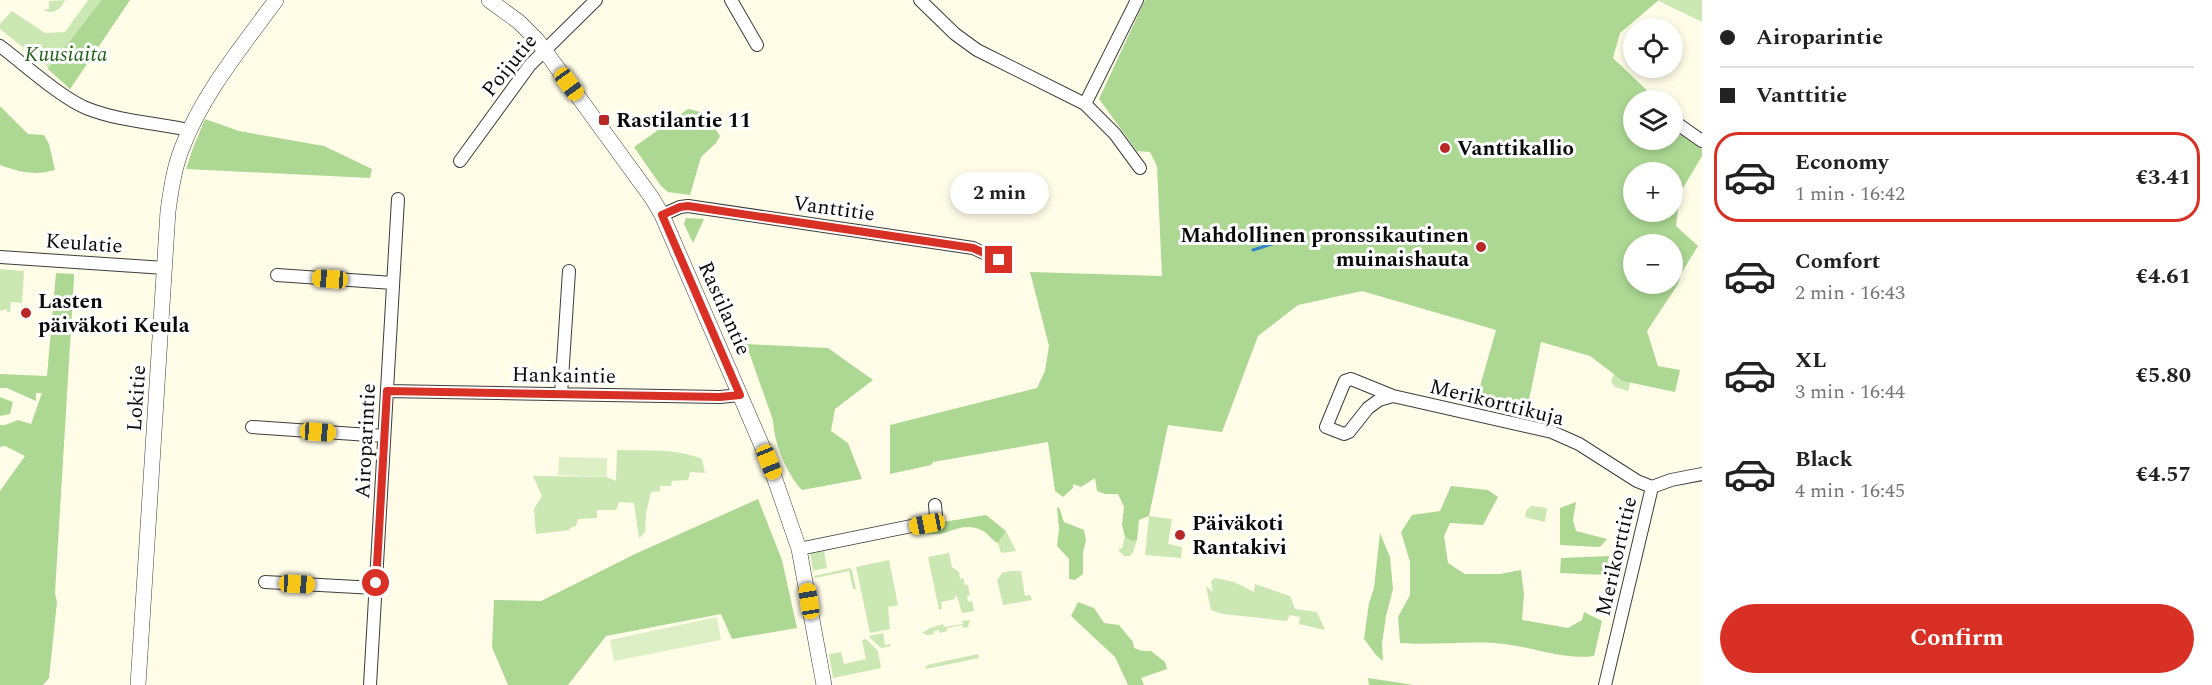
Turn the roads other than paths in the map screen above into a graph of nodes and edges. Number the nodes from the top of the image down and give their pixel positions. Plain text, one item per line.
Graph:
1 (276, 0) edge
2 (489, 0) edge
3 (596, 0) edge
4 (731, 0) edge
5 (920, 0) edge
6 (1137, 0) edge
7 (757, 45) dead end
8 (0, 46) edge
9 (544, 50) junction
10 (1085, 104) junction
11 (1683, 128) edge
12 (189, 130) junction
13 (1702, 141) edge
14 (460, 161) dead end
15 (1140, 168) dead end
16 (398, 199) dead end
17 (662, 215) junction
18 (0, 257) edge
19 (999, 260) dead end
20 (165, 268) junction
21 (569, 271) dead end
22 (278, 275) dead end
23 (393, 283) junction
24 (387, 391) junction
25 (561, 394) junction
26 (740, 395) junction
27 (1393, 396) junction
28 (252, 427) dead end
29 (384, 436) junction
30 (1702, 474) edge
31 (1652, 487) junction
32 (935, 505) dead end
33 (799, 549) junction
34 (265, 582) dead end
35 (375, 588) junction
36 (138, 685) edge
37 (370, 685) edge
38 (824, 685) edge
39 (1605, 685) edge

1 - 12 street, Lokitie
2 - 9 street, Rastilantie
3 - 9 street, Poijutie
4 - 7 street
5 - 10 street
6 - 10 street
8 - 12 street
9 - 14 street, Poijutie
9 - 17 street, Rastilantie
10 - 15 street
11 - 13 street
12 - 20 street, Lokitie
16 - 23 street, Airoparintie
17 - 19 street, Vanttitie
17 - 26 street, Rastilantie
18 - 20 street, Keulatie
20 - 36 street, Lokitie
21 - 25 street
22 - 23 street
23 - 24 street, Airoparintie
24 - 25 street, Hankaintie
24 - 29 street, Airoparintie
25 - 26 street, Hankaintie
26 - 33 street, Rastilantie
27 - 27 street, Merikorttikuja
27 - 31 street, Merikorttikuja
28 - 29 street
29 - 35 street, Airoparintie
30 - 31 street, Merikorttitie
31 - 39 street, Merikorttitie
32 - 33 street
33 - 38 street, Rastilantie
34 - 35 street
35 - 37 street, Airoparintie

